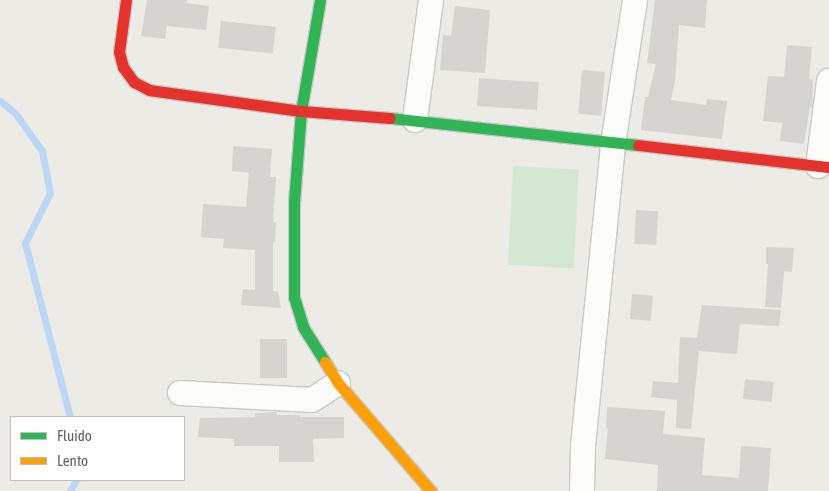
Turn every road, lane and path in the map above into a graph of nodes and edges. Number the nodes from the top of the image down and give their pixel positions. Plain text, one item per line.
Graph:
1 (126, 0) edge
2 (320, 0) edge
3 (431, 0) edge
4 (635, 0) edge
5 (829, 81) edge
6 (301, 111) junction
7 (416, 120) junction
8 (613, 144) junction
9 (824, 166) edge
10 (338, 383) junction
11 (180, 393) dead end
12 (431, 491) edge
13 (582, 491) edge

1 - 6 street
2 - 6 street
3 - 7 street
4 - 8 street
5 - 9 street
6 - 7 street
6 - 10 street
7 - 8 street
8 - 9 street
8 - 13 street
10 - 11 street
10 - 12 street

